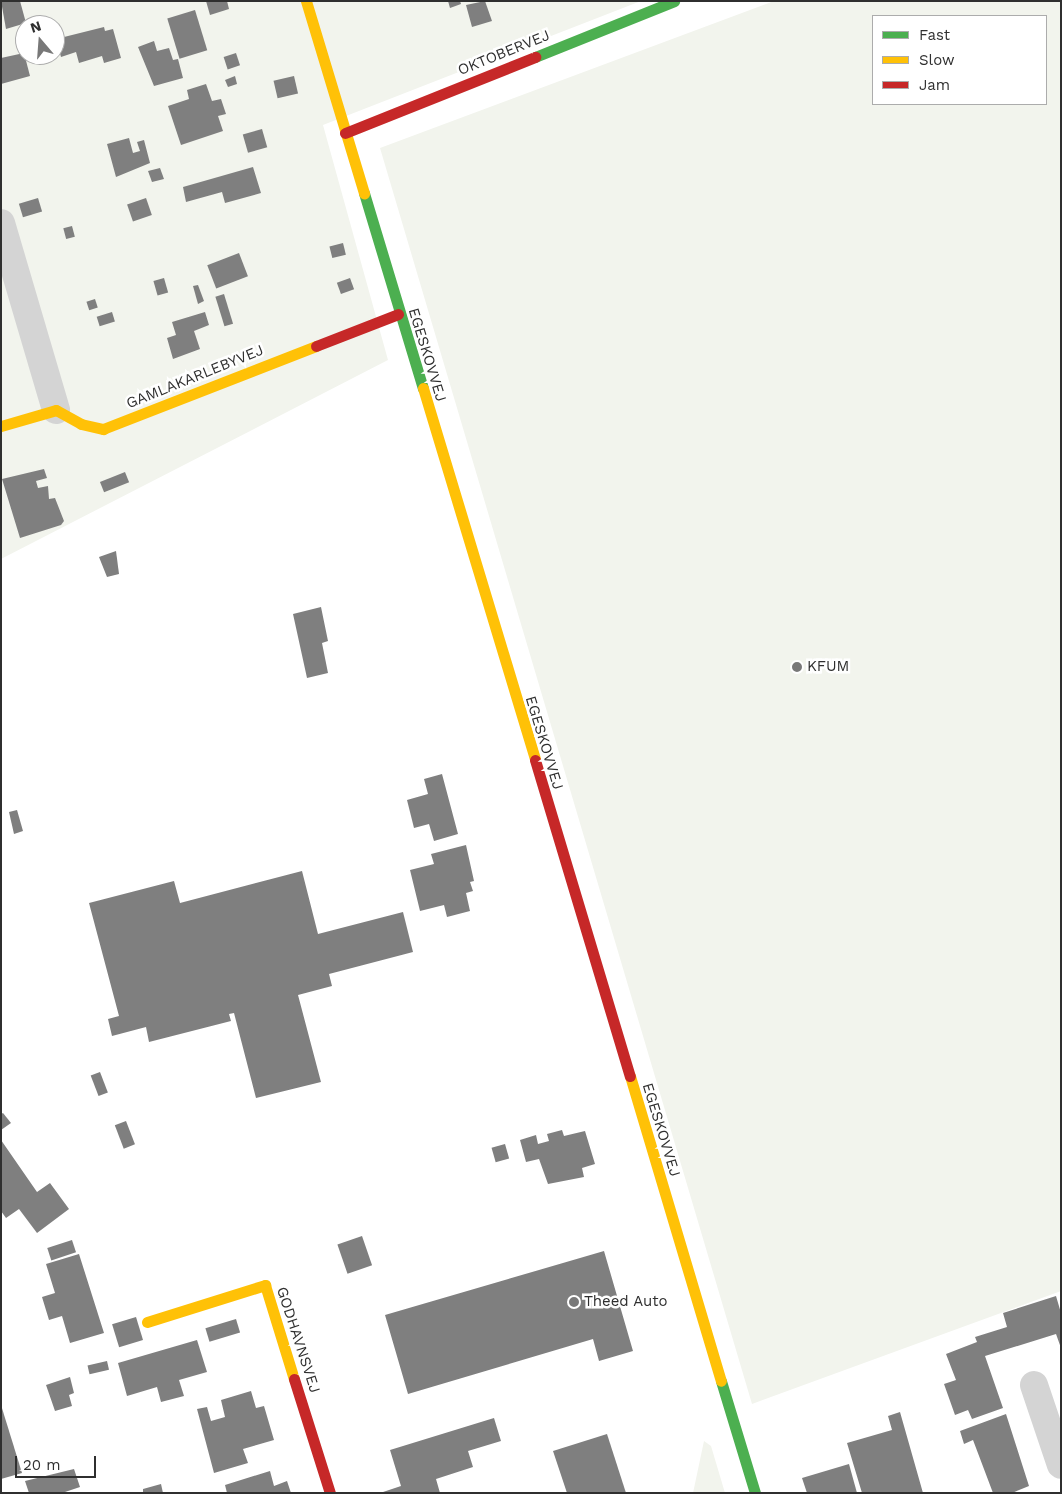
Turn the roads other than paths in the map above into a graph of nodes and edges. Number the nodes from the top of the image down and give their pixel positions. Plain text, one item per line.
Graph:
1 (306, 1) edge
2 (670, 2) edge
3 (345, 133) junction
4 (1, 223) edge
5 (398, 314) junction
6 (56, 410) junction
7 (1, 426) edge
8 (147, 1322) dead end
9 (1034, 1385) dead end
10 (1061, 1465) edge
11 (330, 1493) edge
12 (755, 1493) edge

1 - 3 street, EGESKOVVEJ
2 - 3 street, OKTOBERVEJ
3 - 5 street, EGESKOVVEJ
4 - 6 street
5 - 6 street, GAMLAKARLEBYVEJ
5 - 12 street, EGESKOVVEJ
6 - 7 street
8 - 11 street, GODHAVNSVEJ
9 - 10 street

